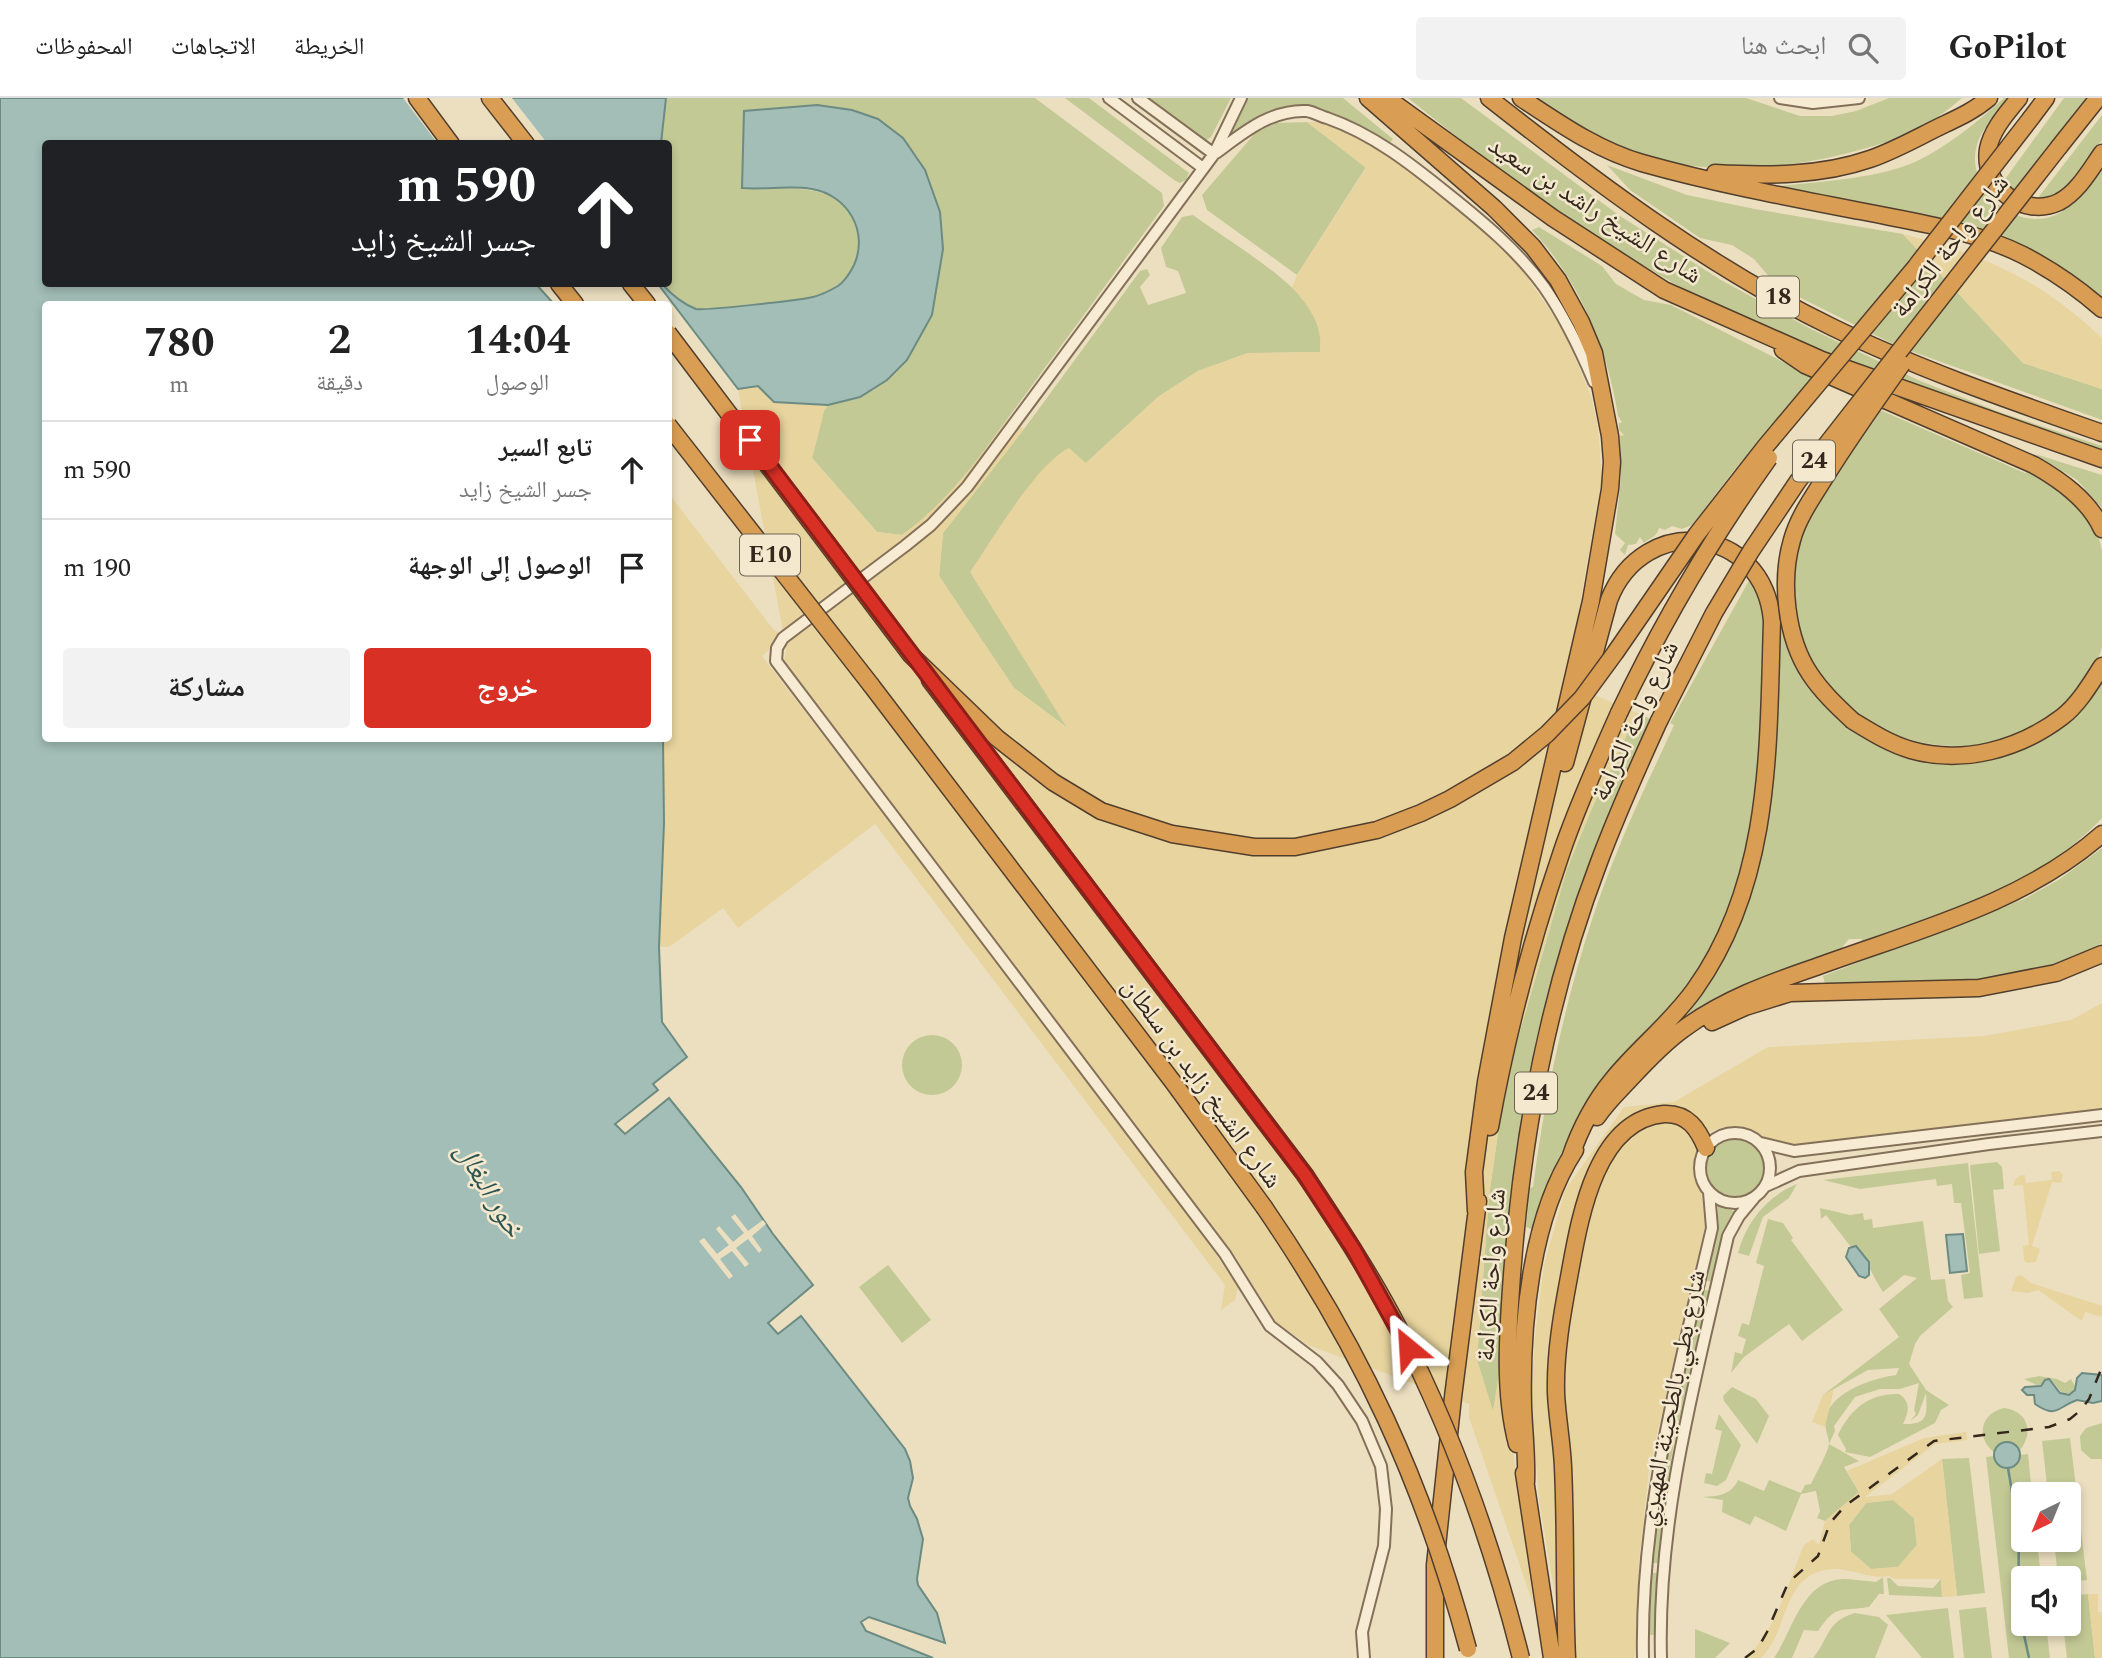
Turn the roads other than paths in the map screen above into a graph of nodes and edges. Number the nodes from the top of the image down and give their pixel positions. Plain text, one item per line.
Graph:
1 (416, 98) edge
2 (490, 98) edge
3 (1109, 98) edge
4 (1138, 98) edge
5 (1241, 98) edge
6 (1368, 98) edge
7 (1387, 98) edge
8 (1489, 98) edge
9 (1521, 98) edge
10 (1780, 98) edge
11 (1859, 98) edge
12 (1975, 98) edge
13 (1989, 98) edge
14 (2019, 98) edge
15 (2046, 98) edge
16 (2100, 99) edge
17 (1945, 124) junction
18 (448, 140) edge
19 (523, 140) edge
20 (2102, 153) edge
21 (1214, 154) junction
22 (1203, 168) junction
23 (1676, 170) junction
24 (2001, 221) junction
25 (1924, 257) junction
26 (561, 287) edge
27 (633, 287) edge
28 (573, 301) edge
29 (645, 301) edge
30 (2102, 309) edge
31 (1769, 337) junction
32 (672, 338) edge
33 (1604, 405) junction
34 (672, 430) edge
35 (2102, 433) edge
36 (2102, 459) edge
37 (2102, 529) edge
38 (911, 656) junction
39 (2102, 666) edge
40 (1542, 816) junction
41 (2102, 834) edge
42 (2102, 954) edge
43 (2102, 966) edge
44 (1926, 990) junction
45 (1642, 1066) junction
46 (2102, 1115) edge
47 (2102, 1131) edge
48 (1761, 1143) junction
49 (1706, 1148) junction
50 (1570, 1158) junction
51 (1766, 1186) junction
52 (1709, 1192) junction
53 (1754, 1198) junction
54 (1476, 1211) junction
55 (1526, 1482) junction
56 (1469, 1654) edge
57 (1364, 1658) edge
58 (1435, 1658) edge
59 (1521, 1658) edge
60 (1552, 1658) edge
61 (1567, 1658) edge
62 (1643, 1658) edge
63 (1661, 1658) edge

1 - 18 highway
2 - 19 highway
3 - 22 street
4 - 21 street
5 - 21 street
6 - 33 highway
7 - 31 highway, شارع الشيخ راشد بن سعيد / 18
8 - 35 highway, شارع الشيخ راشد بن سعيد / 18
9 - 23 highway
10 - 11 street
12 - 17 highway
13 - 17 highway
14 - 20 highway
15 - 25 highway, شارع واحة الكرامة / 24, bridge
16 - 24 highway, شارع واحة الكرامة / 24, bridge
17 - 23 highway
21 - 22 street
21 - 33 street
22 - 57 street
23 - 30 highway
24 - 39 highway, bridge
24 - 55 highway, شارع واحة الكرامة / 24, bridge
25 - 38 highway, bridge
25 - 54 highway, شارع واحة الكرامة / 24, bridge
26 - 28 highway
27 - 29 highway
31 - 36 highway, شارع الشيخ راشد بن سعيد / 18
31 - 37 highway
32 - 38 highway, E10, bridge
33 - 40 highway
34 - 56 highway, شارع الشيخ زايد بن سلطان / E10, bridge
38 - 59 highway, شارع الشيخ زايد بن سلطان, bridge
40 - 50 highway
40 - 54 highway
41 - 45 highway
42 - 44 highway
43 - 44 highway
44 - 45 highway
45 - 50 highway
46 - 48 street
47 - 51 street
48 - 49 street
48 - 51 street
49 - 52 street
49 - 61 highway
50 - 55 highway
51 - 53 street
52 - 53 street
52 - 62 street, شارع بطي بالطحينة المهيري
53 - 63 street, شارع بطي بالطحينة المهيري
54 - 58 highway, 24
55 - 60 highway, 24

